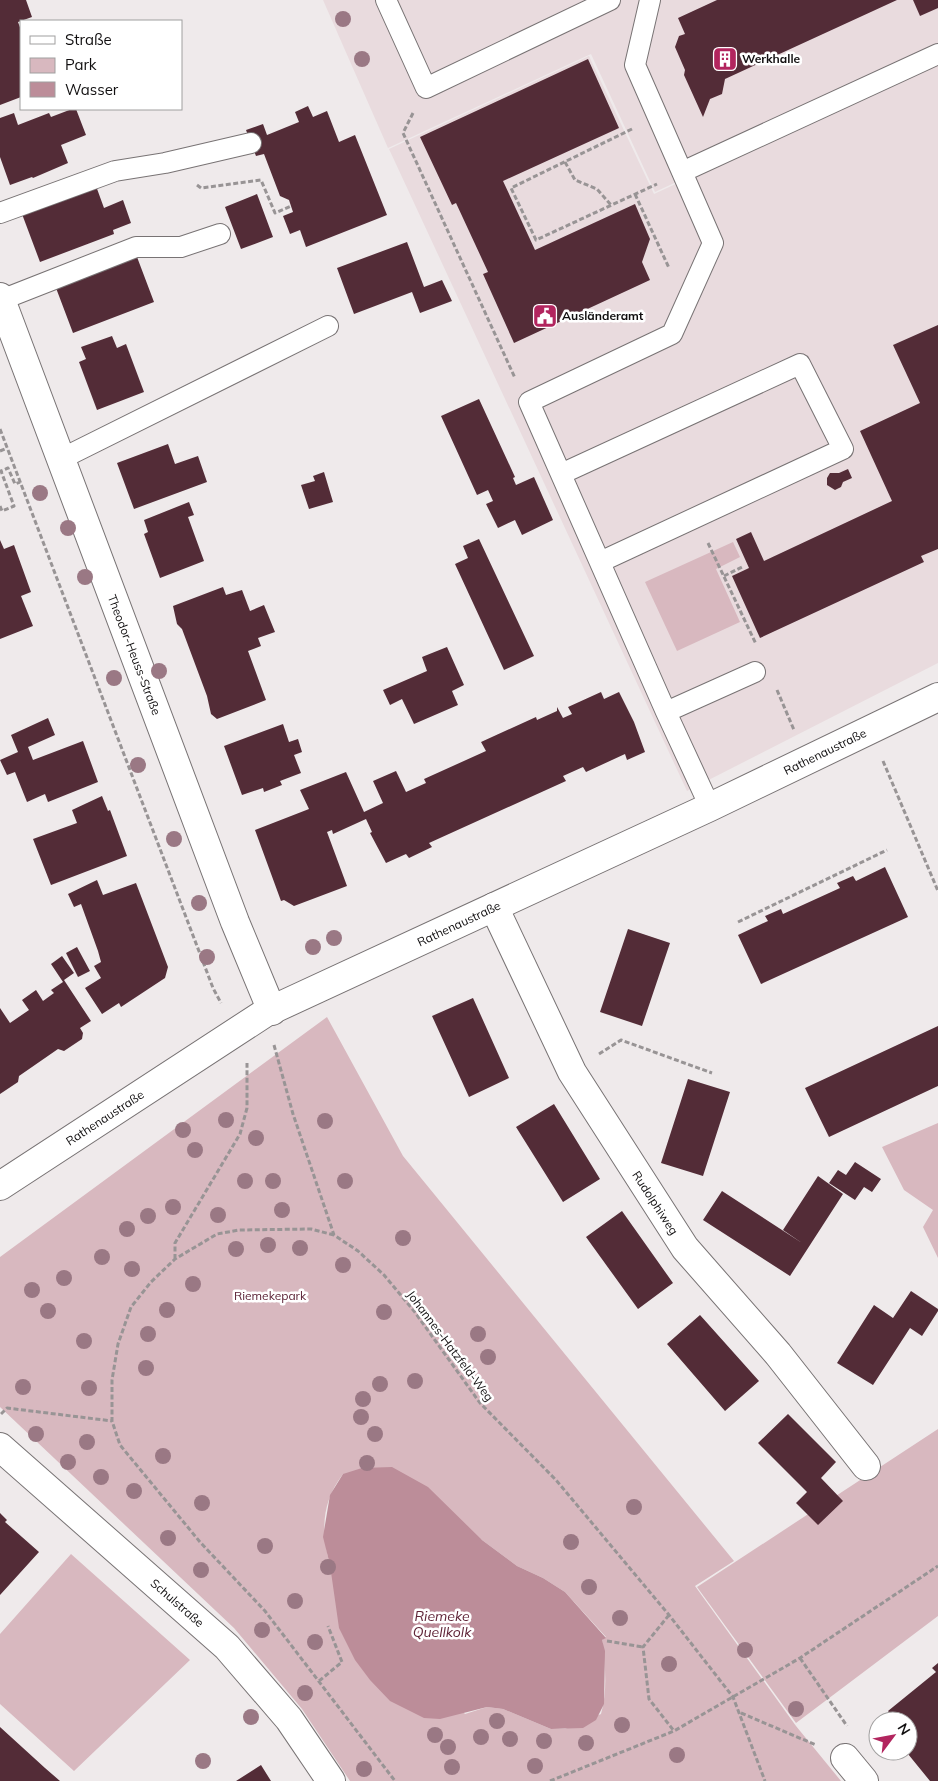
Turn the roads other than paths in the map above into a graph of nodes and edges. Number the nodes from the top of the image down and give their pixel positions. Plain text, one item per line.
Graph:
1 (386, 0) edge
2 (610, 0) edge
3 (650, 0) edge
4 (938, 54) edge
5 (251, 143) dead end
6 (682, 172) junction
7 (0, 213) edge
8 (220, 234) dead end
9 (1, 299) edge
10 (328, 326) dead end
11 (61, 459) junction
12 (561, 474) junction
13 (600, 562) junction
14 (760, 669) road end
15 (938, 697) edge
16 (666, 712) junction
17 (710, 808) junction
18 (494, 907) junction
19 (269, 1012) junction
20 (0, 1186) edge
21 (0, 1447) edge
22 (866, 1466) dead end
23 (845, 1758) road end
24 (331, 1781) edge
25 (864, 1781) edge

1 - 2 lane
3 - 6 lane
4 - 6 lane
5 - 7 lane
6 - 12 lane
8 - 9 lane
9 - 11 street, Theodor-Heuss-Straße
10 - 11 lane
11 - 19 street, Theodor-Heuss-Straße
12 - 13 lane
12 - 13 lane
13 - 16 lane
14 - 16 lane
15 - 17 street, Rathenaustraße
16 - 17 lane
17 - 18 street, Rathenaustraße
18 - 19 street, Rathenaustraße
18 - 22 street, Rudolphiweg
19 - 20 street, Rathenaustraße
21 - 24 street, Schulstraße
23 - 25 street

